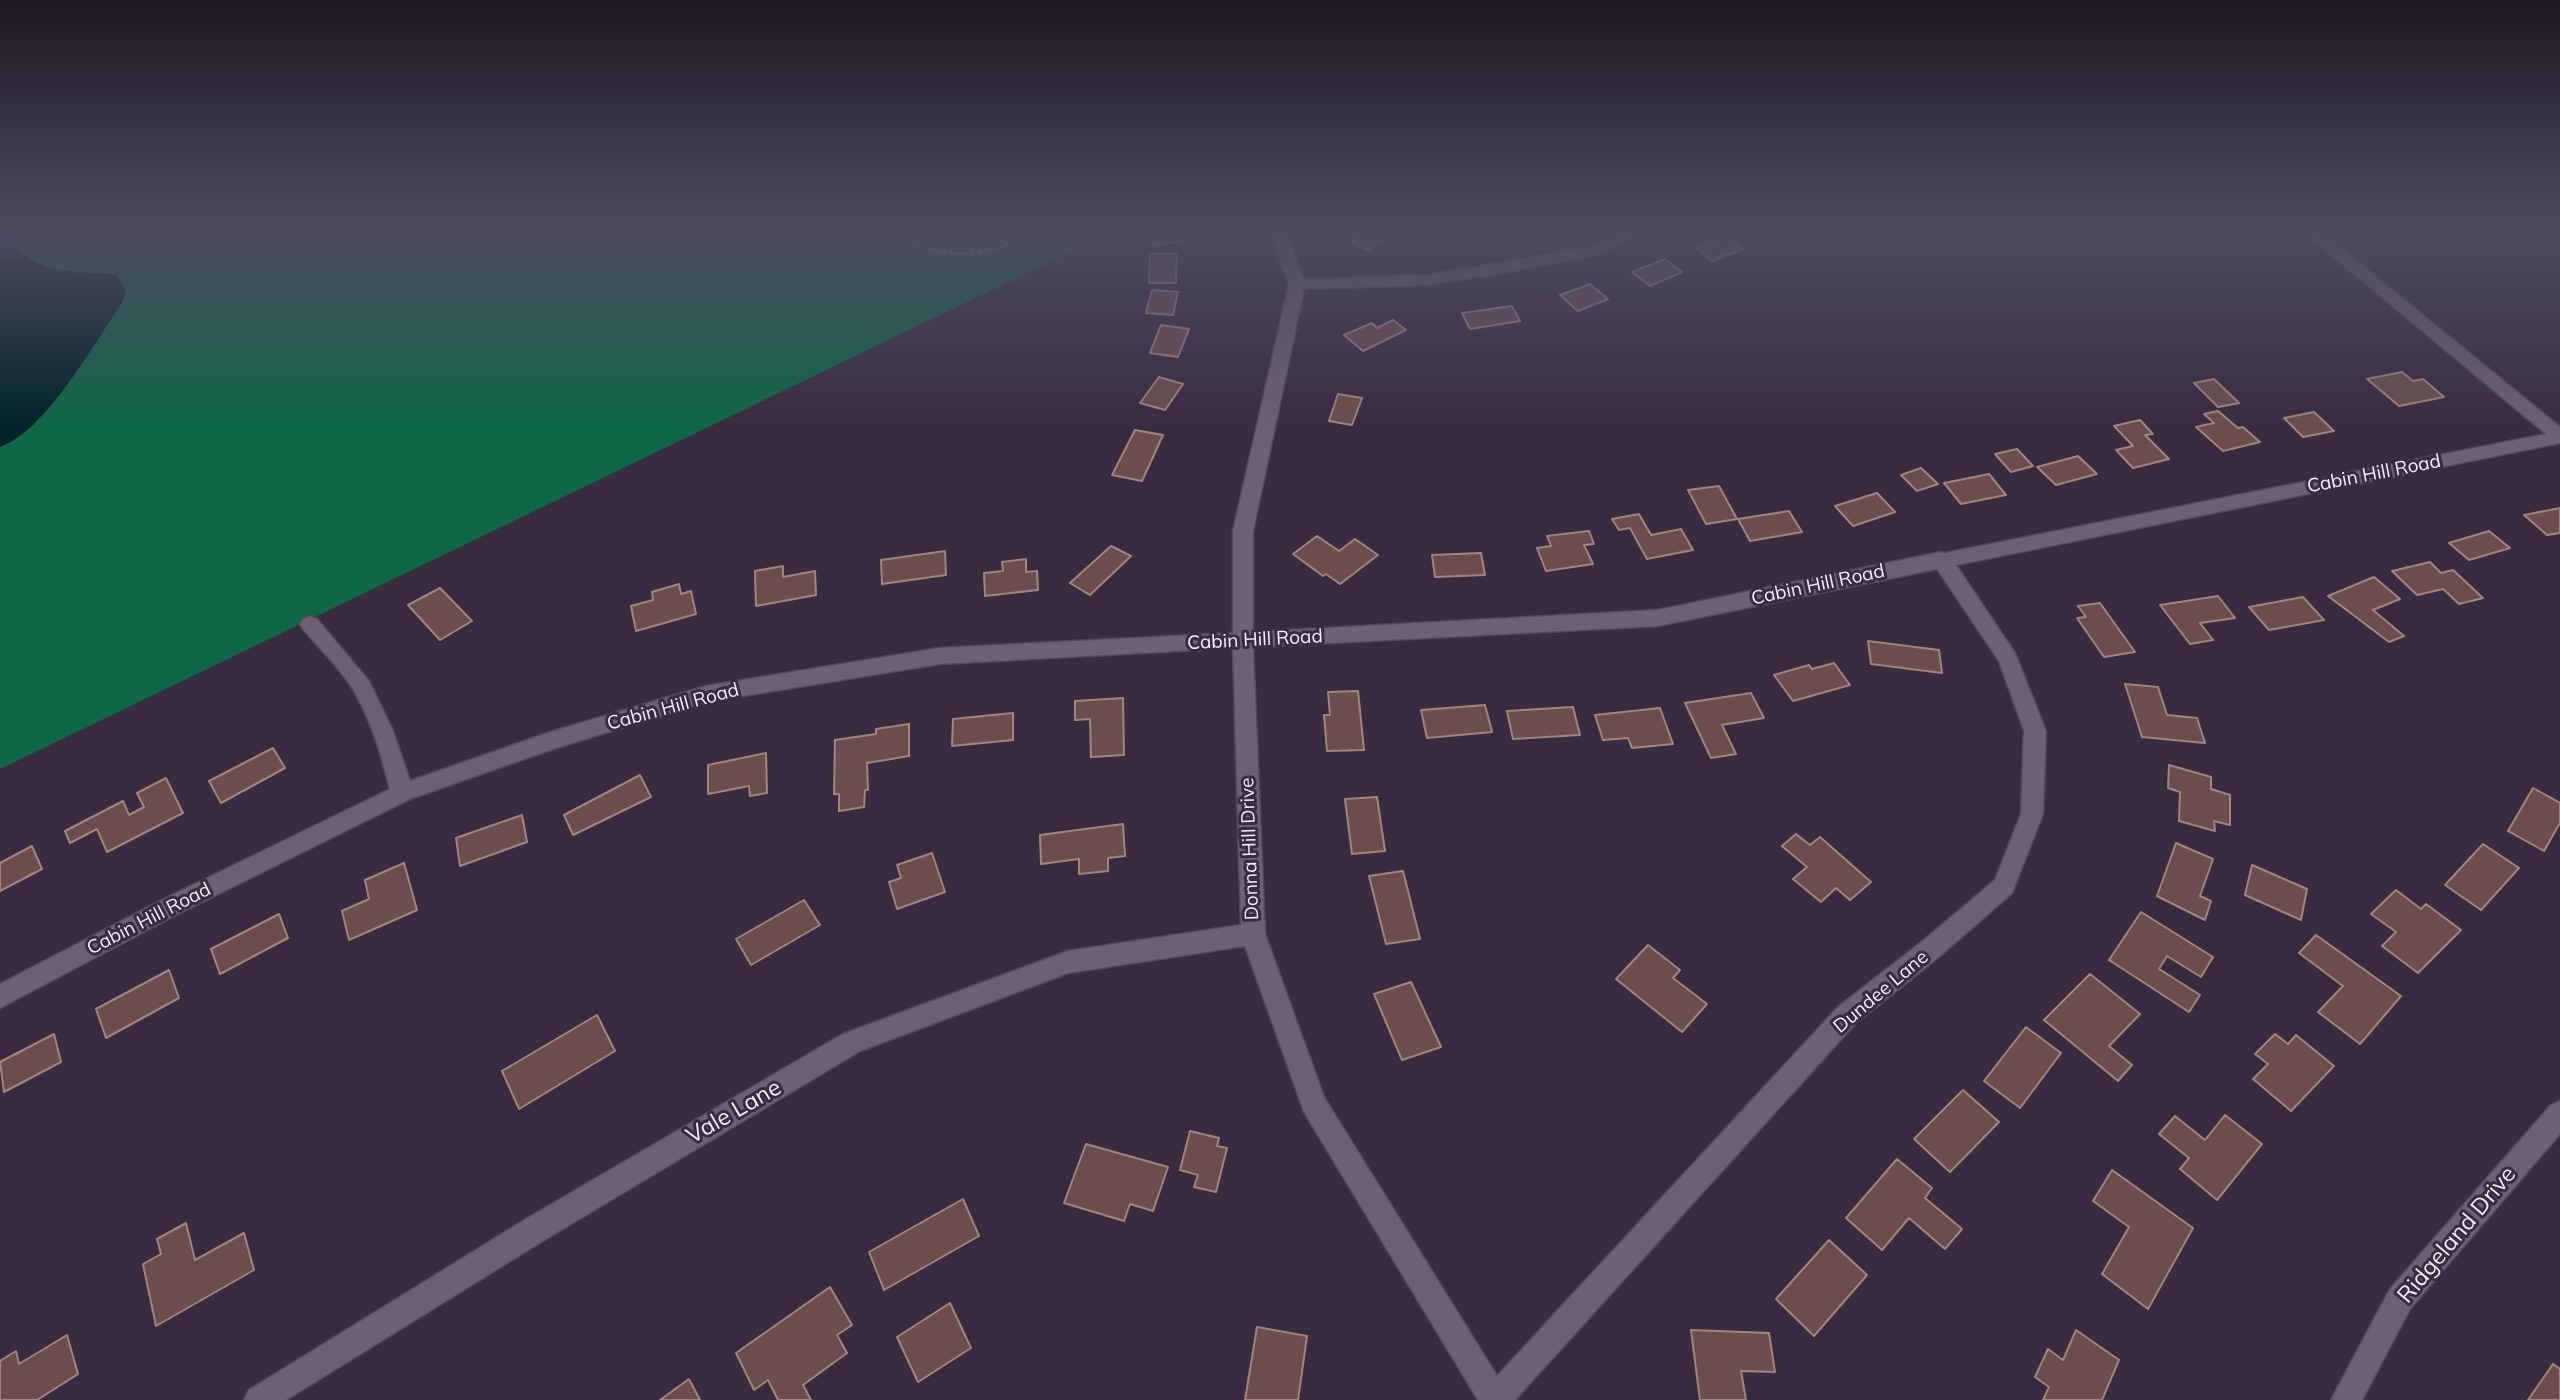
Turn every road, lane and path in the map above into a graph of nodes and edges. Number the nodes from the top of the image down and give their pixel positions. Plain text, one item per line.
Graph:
1 (1294, 297) edge
2 (2394, 297) edge
3 (2560, 436) edge
4 (1941, 559) junction
5 (310, 624) dead end
6 (1243, 642) junction
7 (402, 793) junction
8 (1253, 934) junction
9 (0, 997) edge
10 (2560, 1114) edge
11 (259, 1400) edge
12 (1495, 1400) edge
13 (2346, 1400) edge

1 - 6 street, Donna Hill Drive
2 - 3 street
3 - 4 street, Cabin Hill Road
4 - 6 street, Cabin Hill Road
4 - 12 street, Dundee Lane
5 - 7 street
6 - 7 street, Cabin Hill Road
6 - 8 street, Donna Hill Drive
7 - 9 street, Cabin Hill Road
8 - 11 street, Vale Lane
8 - 12 street, Donna Hill Drive
10 - 13 street, Ridgeland Drive

